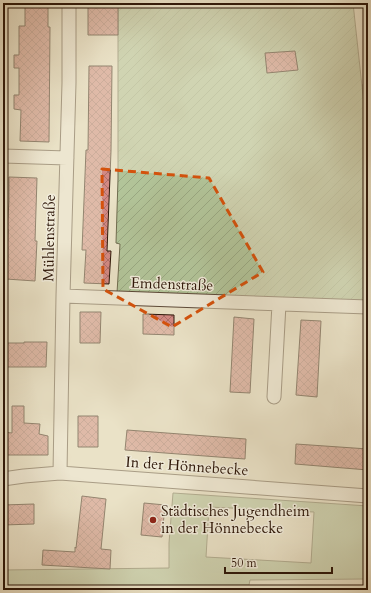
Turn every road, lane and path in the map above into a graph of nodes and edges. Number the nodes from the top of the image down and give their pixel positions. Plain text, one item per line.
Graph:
1 (69, 3) edge
2 (3, 156) edge
3 (67, 158) junction
4 (63, 296) junction
5 (279, 304) junction
6 (368, 307) edge
7 (274, 397) dead end
8 (60, 473) junction
9 (3, 479) edge
10 (368, 496) edge

1 - 3 street, Mühlenstraße
2 - 3 street
3 - 4 street, Mühlenstraße
4 - 5 street, Emdenstraße
4 - 8 street, Mühlenstraße
5 - 6 street, Emdenstraße
5 - 7 street
8 - 9 street, In der Hönnebecke
8 - 10 street, In der Hönnebecke

